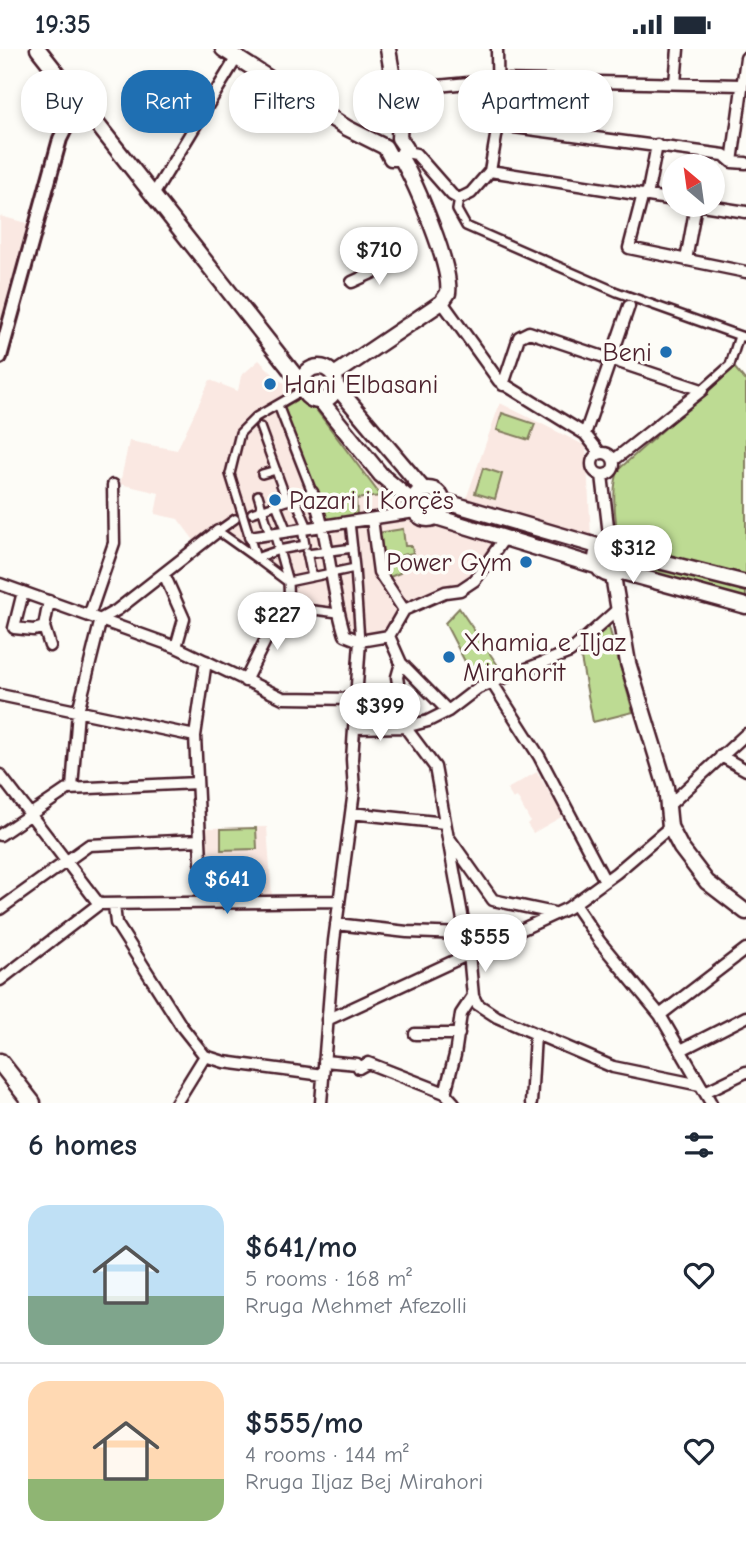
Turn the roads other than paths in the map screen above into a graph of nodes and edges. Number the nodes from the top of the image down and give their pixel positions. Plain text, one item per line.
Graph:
1 (38, 49) edge
2 (223, 49) edge
3 (388, 49) edge
4 (497, 49) edge
5 (678, 49) edge
6 (237, 57) junction
7 (746, 58) edge
8 (54, 70) edge
9 (392, 70) edge
10 (498, 70) edge
11 (613, 82) edge
12 (675, 83) junction
13 (742, 85) junction
14 (742, 118) edge
15 (63, 133) edge
16 (102, 133) edge
17 (401, 133) edge
18 (497, 133) edge
19 (562, 133) edge
20 (657, 145) junction
21 (402, 149) junction
22 (732, 162) junction
23 (746, 163) edge
24 (490, 171) junction
25 (646, 195) junction
26 (152, 197) junction
27 (662, 198) edge
28 (459, 199) junction
29 (725, 209) edge
30 (746, 212) edge
31 (693, 217) edge
32 (686, 260) junction
33 (394, 263) dead end
34 (746, 272) edge
35 (352, 282) dead end
36 (442, 302) junction
37 (629, 306) dead end
38 (742, 337) edge
39 (0, 357) edge
40 (609, 358) junction
41 (304, 381) junction
42 (335, 381) junction
43 (503, 385) junction
44 (702, 390) junction
45 (321, 401) junction
46 (278, 405) junction
47 (260, 427) dead end
48 (584, 434) junction
49 (600, 453) junction
50 (614, 460) junction
51 (276, 470) junction
52 (262, 474) dead end
53 (602, 475) junction
54 (113, 485) dead end
55 (423, 489) junction
56 (312, 492) junction
57 (258, 495) dead end
58 (291, 499) junction
59 (443, 501) junction
60 (276, 504) junction
61 (414, 507) junction
62 (262, 509) junction
63 (252, 513) dead end
64 (436, 517) junction
65 (235, 519) dead end
66 (372, 519) junction
67 (350, 522) junction
68 (325, 526) junction
69 (305, 529) junction
70 (218, 531) junction
71 (287, 531) junction
72 (272, 533) junction
73 (250, 537) junction
74 (503, 540) junction
75 (305, 545) junction
76 (606, 545) junction
77 (353, 548) junction
78 (279, 549) junction
79 (328, 552) junction
80 (627, 553) junction
81 (307, 554) junction
82 (256, 558) junction
83 (596, 566) junction
84 (355, 568) junction
85 (332, 573) junction
86 (164, 574) junction
87 (617, 574) junction
88 (312, 577) junction
89 (288, 582) junction
90 (746, 583) edge
91 (0, 584) edge
92 (23, 592) junction
93 (49, 601) junction
94 (746, 605) edge
95 (289, 607) junction
96 (618, 609) junction
97 (404, 610) junction
98 (338, 613) junction
99 (89, 616) junction
100 (101, 619) junction
101 (44, 627) junction
102 (389, 636) junction
103 (360, 641) junction
104 (50, 646) dead end
105 (176, 647) junction
106 (206, 661) junction
107 (401, 663) junction
108 (245, 681) junction
109 (491, 681) junction
110 (0, 695) edge
111 (356, 699) junction
112 (78, 711) junction
113 (448, 711) junction
114 (405, 727) junction
115 (354, 728) junction
116 (746, 734) edge
117 (195, 736) junction
118 (721, 756) junction
119 (746, 770) edge
120 (0, 775) edge
121 (197, 783) junction
122 (72, 788) junction
123 (667, 807) junction
124 (30, 813) junction
125 (351, 813) junction
126 (445, 823) junction
127 (670, 827) junction
128 (0, 835) edge
129 (449, 838) junction
130 (200, 840) junction
131 (64, 859) junction
132 (605, 881) junction
133 (339, 901) junction
134 (203, 902) junction
135 (99, 904) junction
136 (574, 904) junction
137 (114, 905) junction
138 (0, 909) edge
139 (746, 912) edge
140 (556, 914) junction
141 (336, 924) junction
142 (465, 934) junction
143 (746, 949) edge
144 (469, 953) junction
145 (0, 980) edge
146 (472, 996) junction
147 (660, 1015) junction
148 (746, 1017) edge
149 (327, 1020) junction
150 (415, 1034) dead end
151 (459, 1034) junction
152 (536, 1035) junction
153 (681, 1050) junction
154 (205, 1056) junction
155 (324, 1061) junction
156 (0, 1062) edge
157 (746, 1072) edge
158 (323, 1075) junction
159 (702, 1089) junction
160 (447, 1099) edge
161 (32, 1103) edge
162 (176, 1103) edge
163 (321, 1103) edge
164 (531, 1103) edge
165 (711, 1103) edge

1 - 8 main road
2 - 6 main road
3 - 9 main road
4 - 10 street
5 - 12 street
6 - 21 main road
6 - 26 street
7 - 13 street
11 - 12 street
12 - 13 street
13 - 14 street
14 - 22 street
15 - 39 street
16 - 26 main road
17 - 21 main road
18 - 24 street
19 - 20 street
20 - 22 street
20 - 25 street
21 - 28 street
21 - 36 main road
22 - 23 street
24 - 25 street
24 - 28 street
25 - 27 street
25 - 32 street
26 - 41 main road
28 - 38 street
29 - 30 street
31 - 32 street
32 - 34 street
33 - 35 street
36 - 42 main road
36 - 43 street
37 - 40 street
38 - 44 street
40 - 43 street
40 - 44 street
40 - 48 street
41 - 42 main road
41 - 45 main road
41 - 46 street
42 - 45 main road
42 - 55 main road
43 - 48 street
44 - 50 street
45 - 61 main road
46 - 56 street
46 - 73 street
47 - 51 street
48 - 49 street
49 - 50 street
49 - 53 street
50 - 53 street
51 - 52 street
51 - 58 street
53 - 76 street
54 - 99 street
55 - 59 main road
55 - 61 main road
56 - 58 street
56 - 68 street
57 - 62 street
58 - 60 street
58 - 69 street
59 - 64 main road
59 - 76 main road
60 - 62 street
60 - 71 street
61 - 64 main road
61 - 66 street
62 - 63 street
62 - 72 street
64 - 74 main road
65 - 70 street
66 - 67 street
66 - 97 street
67 - 68 street
67 - 77 street
68 - 69 street
68 - 79 street
69 - 71 street
69 - 75 street
70 - 82 street
70 - 86 street
71 - 72 street
72 - 73 street
72 - 78 street
73 - 82 street
74 - 83 main road
74 - 97 street
75 - 78 street
75 - 81 street
76 - 80 main road
76 - 83 main road
77 - 79 street
77 - 84 street
78 - 82 street
78 - 89 street
79 - 81 street
79 - 85 street
80 - 87 main road
80 - 90 main road
81 - 88 street
82 - 89 street
83 - 87 main road
84 - 85 street
84 - 103 street
85 - 88 street
85 - 98 street
86 - 100 street
86 - 105 street
87 - 94 main road
87 - 96 main road
88 - 89 street
89 - 95 street
91 - 92 street
92 - 93 street
92 - 101 street
93 - 99 street
93 - 101 street
95 - 98 street
95 - 108 street
96 - 109 street
96 - 123 main road
97 - 102 street
98 - 103 street
99 - 100 street
100 - 105 street
100 - 112 street
101 - 104 street
102 - 103 street
102 - 107 street
103 - 111 street
105 - 106 street
106 - 108 street
106 - 117 street
107 - 113 street
107 - 114 street
108 - 111 street
109 - 113 street
109 - 132 street
110 - 112 street
111 - 115 street
112 - 117 street
112 - 122 street
113 - 114 street
114 - 115 street
114 - 126 street
115 - 125 street
116 - 118 street
117 - 121 street
118 - 119 street
118 - 123 street
120 - 124 street
121 - 122 street
121 - 130 street
122 - 124 street
123 - 127 main road
124 - 128 street
124 - 131 street
125 - 126 street
125 - 133 street
126 - 129 street
127 - 132 street
127 - 139 main road
129 - 140 street
129 - 142 street
130 - 131 street
130 - 134 street
131 - 135 street
131 - 138 street
132 - 136 street
133 - 134 street
133 - 141 street
134 - 137 street
135 - 137 street
135 - 145 street
136 - 140 street
136 - 147 street
137 - 154 street
140 - 144 street
141 - 142 street
141 - 149 street
142 - 144 street
143 - 147 street
144 - 146 street
144 - 149 street
146 - 151 street
146 - 152 street
147 - 153 street
148 - 153 street
149 - 155 street
150 - 151 street
151 - 160 street
152 - 159 street
152 - 164 street
153 - 159 street
154 - 158 street
154 - 162 street
155 - 158 street
155 - 160 street
156 - 161 main road
157 - 159 street
158 - 163 street
159 - 165 street

